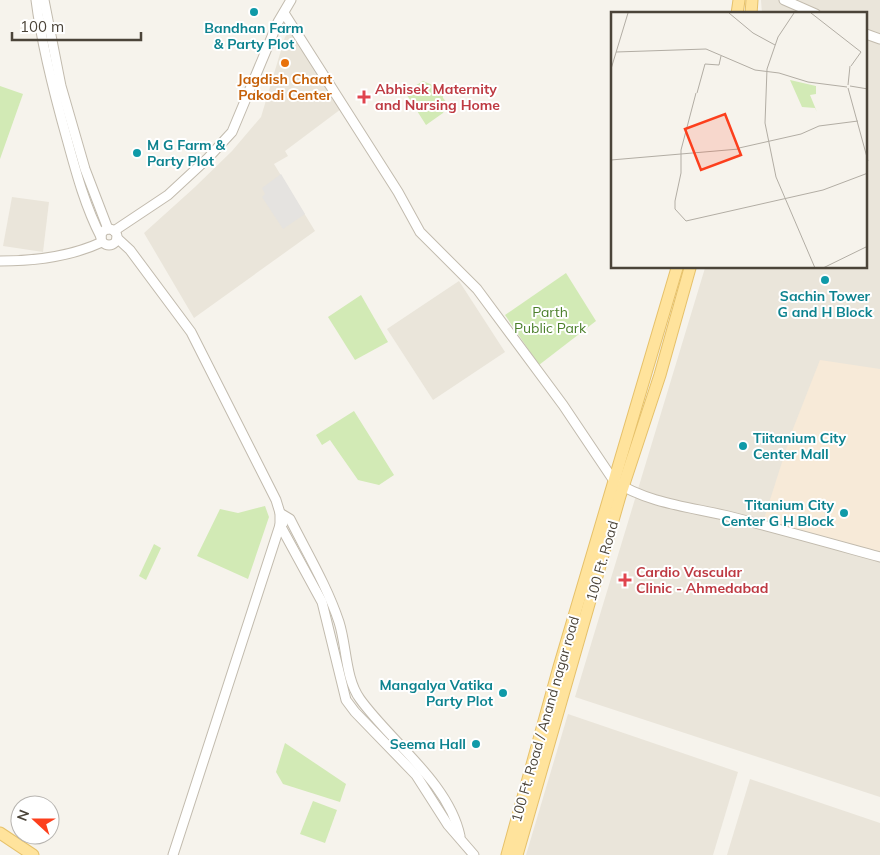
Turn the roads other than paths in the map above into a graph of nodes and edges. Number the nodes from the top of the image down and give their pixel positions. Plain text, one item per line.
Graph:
1 (36, 0) edge
2 (44, 0) edge
3 (292, 0) edge
4 (784, 0) edge
5 (284, 12) junction
6 (811, 12) edge
7 (868, 35) edge
8 (880, 39) edge
9 (113, 233) junction
10 (101, 239) junction
11 (0, 261) edge
12 (678, 269) edge
13 (690, 269) edge
14 (619, 484) junction
15 (280, 513) junction
16 (290, 519) junction
17 (280, 525) junction
18 (880, 557) edge
19 (0, 833) edge
20 (460, 837) junction
21 (0, 841) edge
22 (21, 855) edge
23 (33, 855) edge
24 (173, 855) edge
25 (474, 855) edge
26 (507, 855) edge
27 (518, 855) edge

1 - 10 street
2 - 9 street
3 - 5 street
4 - 6 street
5 - 9 street
5 - 14 street
7 - 8 street
9 - 10 street
9 - 10 street
9 - 15 street
10 - 11 street
12 - 14 main road, 100 Ft. Road / Anand nagar road
13 - 14 main road, 100 Ft. Road
14 - 18 street
14 - 26 main road, 100 Ft. Road / Anand nagar road
14 - 27 main road, 100 Ft. Road
15 - 16 street
15 - 17 street
16 - 17 street
16 - 20 street
17 - 20 street
17 - 24 street
19 - 23 main road
20 - 25 street
21 - 22 main road

